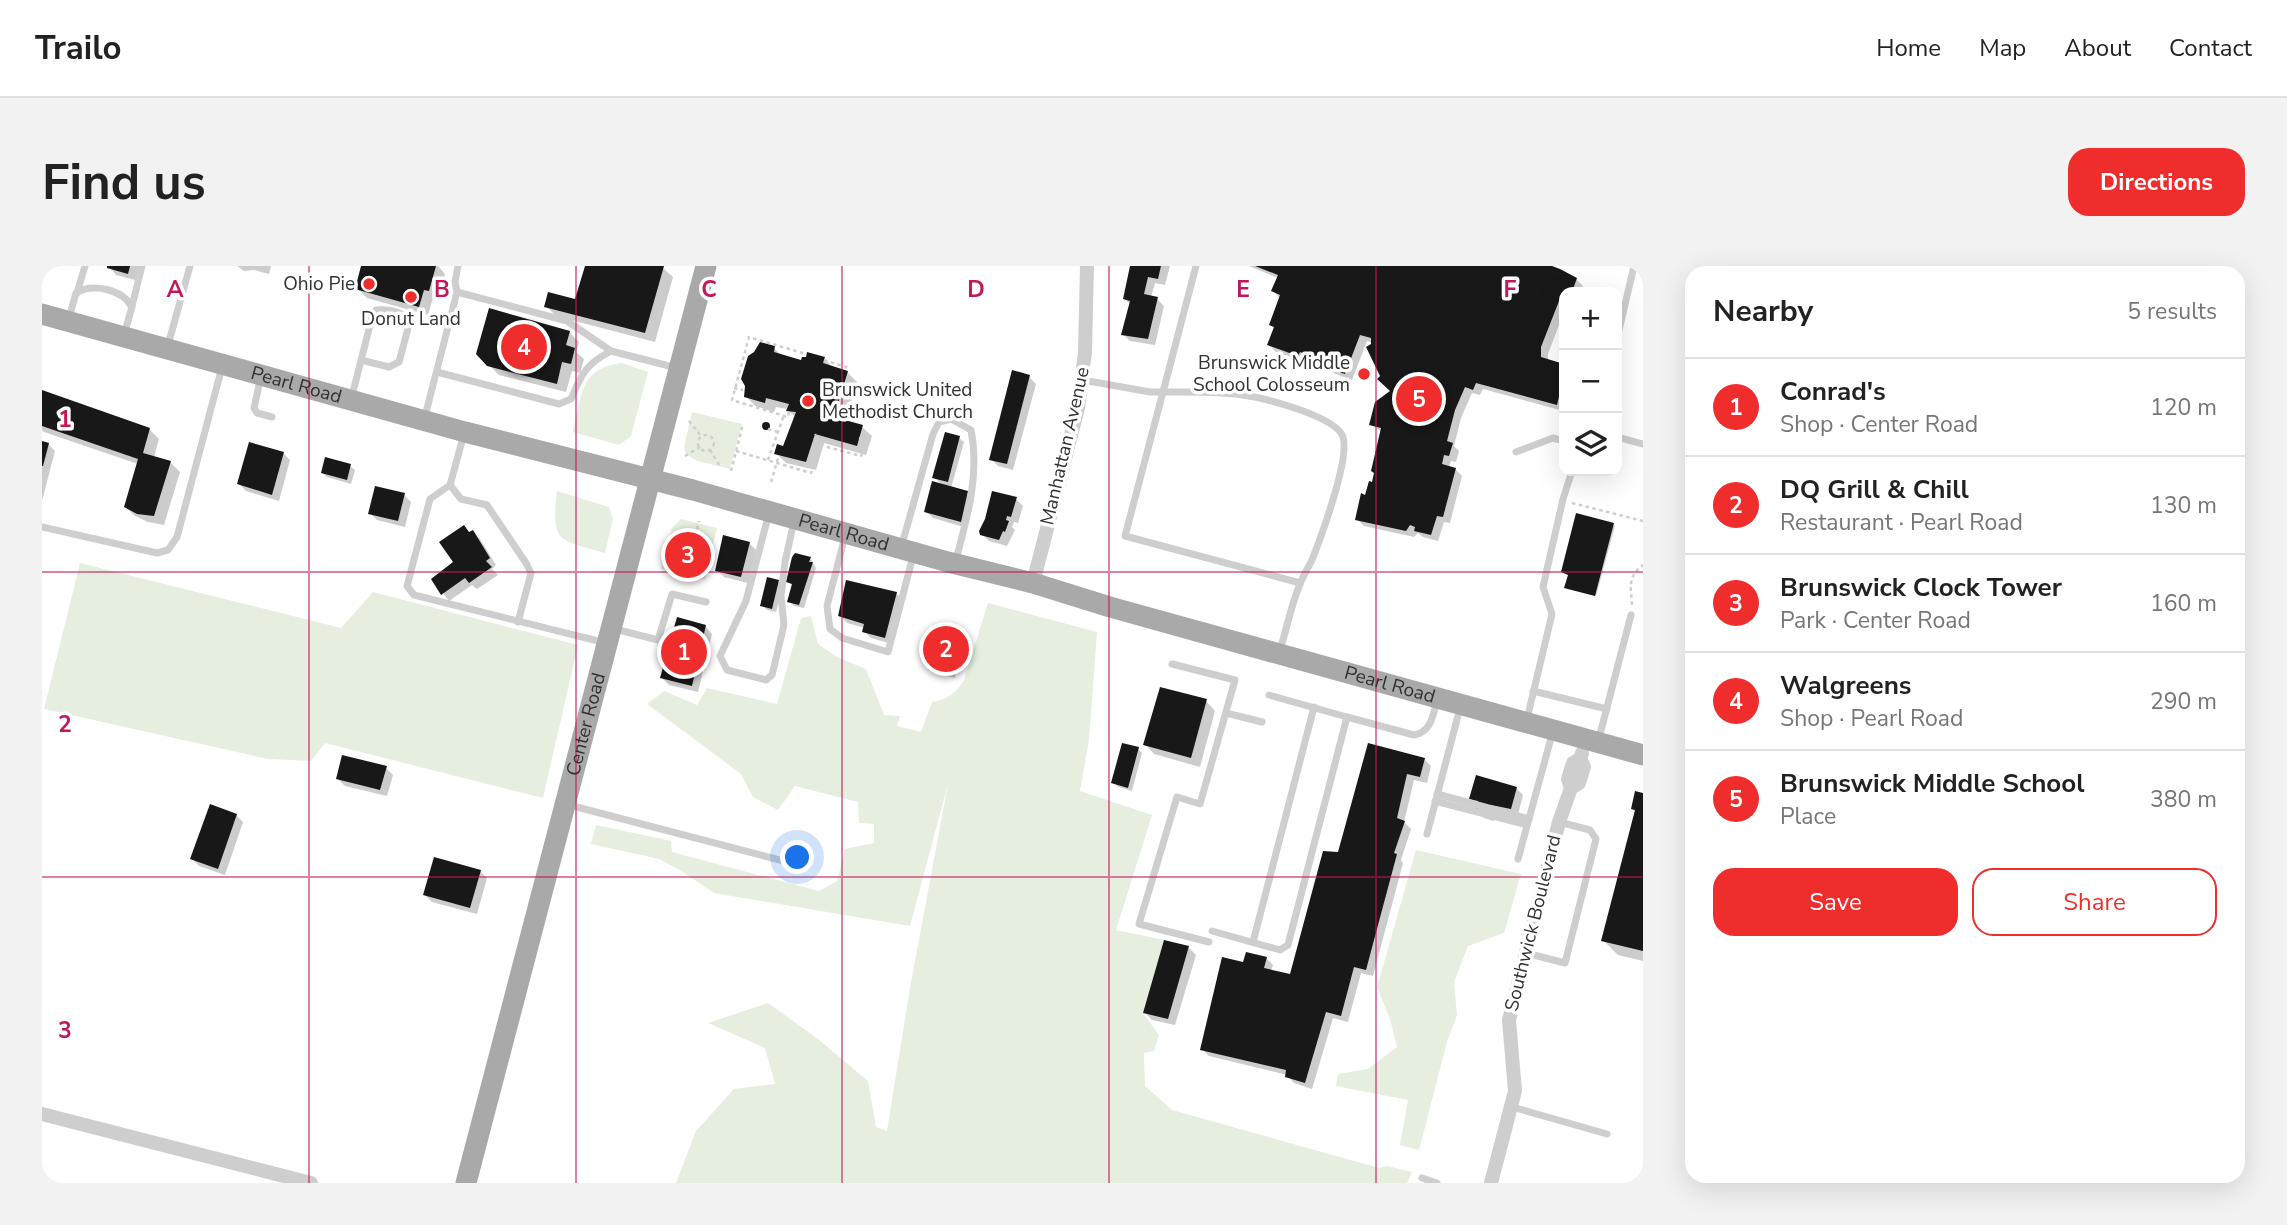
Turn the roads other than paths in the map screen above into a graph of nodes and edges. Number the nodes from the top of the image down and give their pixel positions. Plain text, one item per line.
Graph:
1 (85, 266) edge
2 (142, 266) edge
3 (190, 266) edge
4 (458, 266) edge
5 (706, 266) edge
6 (1087, 266) edge
7 (1196, 266) edge
8 (1634, 266) edge
9 (457, 292) junction
10 (76, 293) junction
11 (131, 307) junction
12 (42, 314) edge
13 (1622, 318) edge
14 (68, 322) junction
15 (124, 337) junction
16 (167, 349) junction
17 (611, 351) junction
18 (361, 360) junction
19 (223, 365) junction
20 (679, 368) junction
21 (437, 372) junction
22 (261, 375) junction
23 (1083, 380) junction
24 (1163, 392) junction
25 (351, 400) junction
26 (272, 417) dead end
27 (424, 421) junction
28 (465, 432) junction
29 (1622, 439) edge
30 (1559, 440) edge
31 (1643, 444) edge
32 (1516, 452) dead end
33 (1571, 476) edge
34 (649, 481) junction
35 (450, 485) junction
36 (769, 512) junction
37 (794, 519) junction
38 (42, 527) edge
39 (846, 534) junction
40 (908, 551) junction
41 (955, 563) junction
42 (1033, 583) junction
43 (1300, 583) junction
44 (706, 602) dead end
45 (1631, 615) road end
46 (518, 622) junction
47 (609, 636) junction
48 (1279, 654) junction
49 (1171, 664) dead end
50 (1533, 691) junction
51 (1269, 695) dead end
52 (1437, 698) junction
53 (1461, 704) junction
54 (1314, 708) junction
55 (1607, 709) junction
56 (1226, 713) junction
57 (1347, 717) junction
58 (1262, 722) dead end
59 (1526, 723) junction
60 (1553, 730) junction
61 (1588, 747) junction
62 (1643, 755) edge
63 (1436, 797) junction
64 (565, 804) junction
65 (1528, 822) junction
66 (1559, 822) junction
67 (1427, 834) dead end
68 (1518, 859) dead end
69 (803, 866) dead end
70 (1212, 931) dead end
71 (1209, 942) dead end
72 (1253, 942) junction
73 (1526, 953) junction
74 (1512, 1107) junction
75 (42, 1114) edge
76 (1607, 1133) dead end
77 (1422, 1178) dead end
78 (311, 1183) edge
79 (466, 1183) edge
80 (1437, 1183) edge
81 (1491, 1183) edge

1 - 10 lane
2 - 11 lane
3 - 16 lane
4 - 9 lane
5 - 20 main road, Center Road
6 - 23 street, Manhattan Avenue
7 - 24 lane
8 - 13 lane
9 - 17 lane
9 - 21 lane
10 - 11 lane
10 - 14 lane
11 - 15 lane
12 - 14 main road, Pearl Road
14 - 15 main road, Pearl Road
15 - 16 main road, Pearl Road
16 - 19 main road, Pearl Road
17 - 20 lane
17 - 21 lane
18 - 18 lane
18 - 25 lane
19 - 22 main road, Pearl Road
19 - 38 lane
20 - 34 main road, Center Road
21 - 27 lane
22 - 25 main road, Pearl Road
22 - 26 lane
23 - 24 lane
23 - 42 street, Manhattan Avenue
24 - 43 lane
24 - 43 lane
25 - 27 main road, Pearl Road
27 - 28 main road, Pearl Road
28 - 34 main road, Pearl Road
28 - 35 lane
29 - 31 lane
30 - 32 lane
33 - 50 lane
34 - 36 main road, Pearl Road
34 - 47 main road, Center Road
35 - 46 lane
35 - 46 lane
36 - 37 main road, Pearl Road
36 - 37 lane
37 - 39 main road, Pearl Road
39 - 40 main road, Pearl Road
39 - 40 lane
40 - 41 main road, Pearl Road
40 - 41 lane
41 - 42 main road, Pearl Road
42 - 48 main road, Pearl Road
43 - 48 lane
44 - 47 lane
45 - 55 lane
46 - 47 lane
47 - 64 main road, Center Road
48 - 52 main road, Pearl Road
49 - 56 lane
50 - 55 lane
50 - 59 lane
51 - 54 lane
52 - 53 main road, Pearl Road
52 - 57 lane
53 - 59 main road, Pearl Road
53 - 63 lane
54 - 57 lane
54 - 72 lane
55 - 61 lane
56 - 58 lane
56 - 71 lane
57 - 72 lane
59 - 60 main road, Pearl Road
60 - 61 main road, Pearl Road
60 - 65 lane
61 - 62 main road, Pearl Road
61 - 66 street, Southwick Boulevard
63 - 65 lane
63 - 67 lane
64 - 69 lane
64 - 79 main road, Center Road
65 - 68 lane
66 - 73 street, Southwick Boulevard
66 - 73 lane
70 - 72 lane
73 - 74 street, Southwick Boulevard
74 - 76 lane
74 - 81 street, Southwick Boulevard
75 - 78 street
77 - 80 lane

